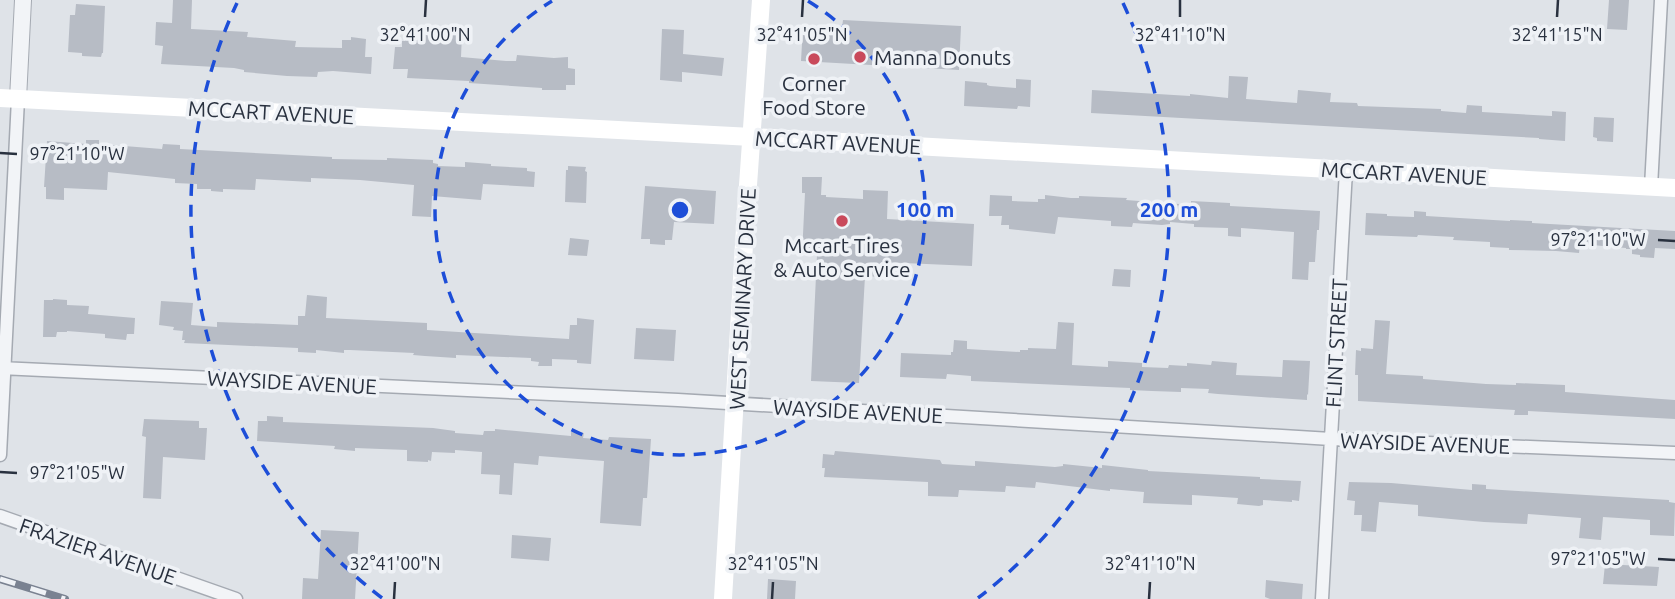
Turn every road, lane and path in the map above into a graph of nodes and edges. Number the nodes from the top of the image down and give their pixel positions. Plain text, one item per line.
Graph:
1 (23, 0) edge
2 (761, 0) edge
3 (1661, 0) edge
4 (0, 98) edge
5 (18, 99) junction
6 (752, 137) junction
7 (1346, 170) junction
8 (1651, 187) junction
9 (1675, 188) edge
10 (3, 368) edge
11 (735, 404) junction
12 (1331, 439) junction
13 (1675, 453) edge
14 (0, 455) edge
15 (0, 516) edge
16 (236, 599) edge
17 (723, 599) edge
18 (1322, 599) edge

1 - 5 street
2 - 6 main road, WEST SEMINARY DRIVE
3 - 8 street
4 - 5 main road, MCCART AVENUE
5 - 6 main road, MCCART AVENUE
5 - 10 street
6 - 7 main road, MCCART AVENUE
6 - 11 main road, WEST SEMINARY DRIVE
7 - 8 main road, MCCART AVENUE
7 - 12 street, FLINT STREET
8 - 9 main road, MCCART AVENUE
10 - 11 street, WAYSIDE AVENUE
10 - 14 street
11 - 12 street, WAYSIDE AVENUE
11 - 17 main road, WEST SEMINARY DRIVE
12 - 13 street, WAYSIDE AVENUE
12 - 18 street, FLINT STREET
15 - 16 street, FRAZIER AVENUE

